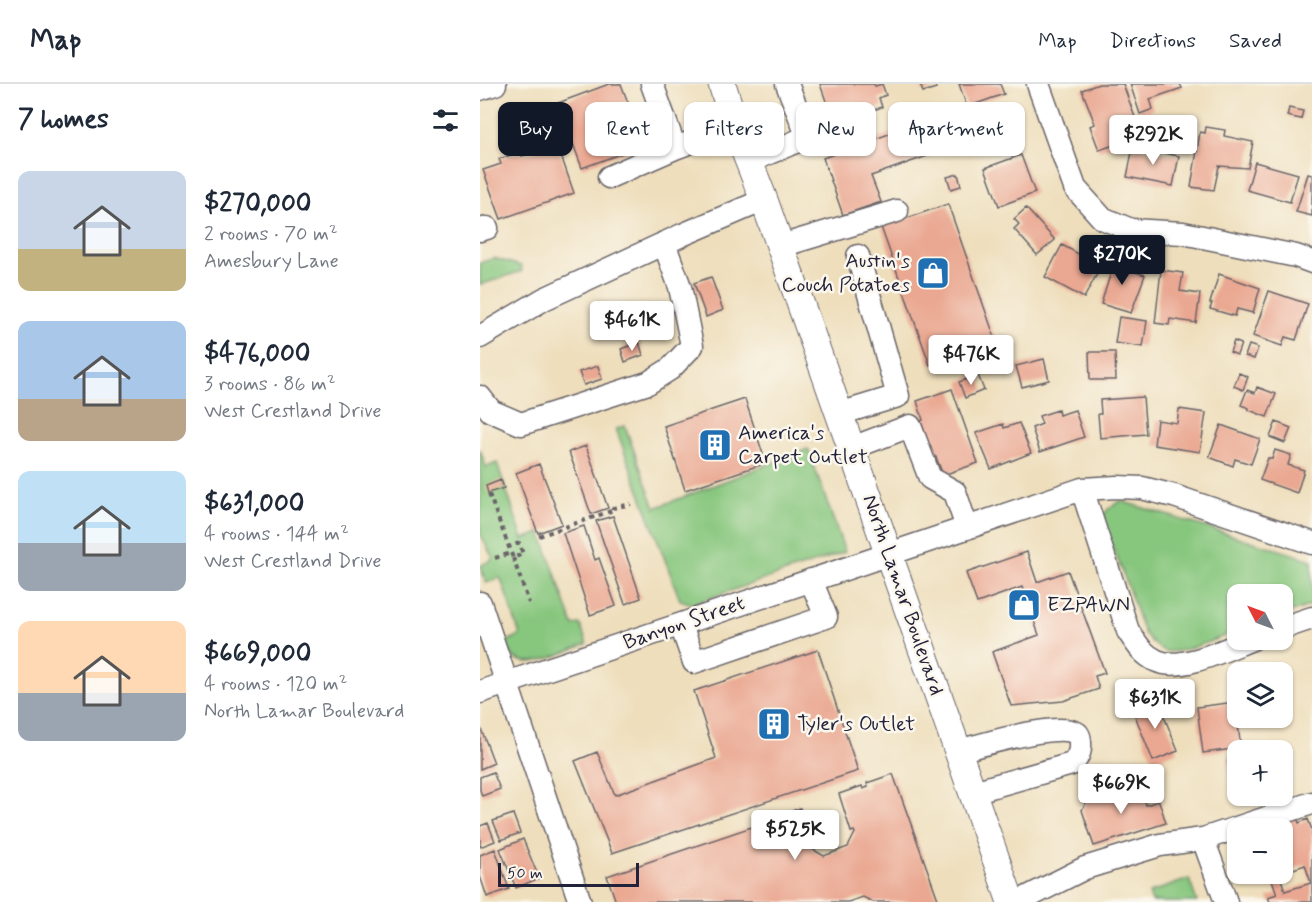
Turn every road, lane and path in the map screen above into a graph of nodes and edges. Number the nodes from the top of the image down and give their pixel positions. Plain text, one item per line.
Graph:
1 (495, 84) edge
2 (652, 84) edge
3 (722, 84) edge
4 (787, 84) edge
5 (1038, 84) edge
6 (480, 89) edge
7 (728, 102) edge
8 (684, 145) edge
9 (675, 148) junction
10 (748, 156) edge
11 (750, 161) junction
12 (609, 177) dead end
13 (764, 200) junction
14 (897, 211) dead end
15 (664, 243) junction
16 (780, 246) junction
17 (858, 256) dead end
18 (1312, 262) edge
19 (480, 337) edge
20 (480, 397) edge
21 (839, 414) junction
22 (852, 448) junction
23 (1082, 489) junction
24 (489, 494) dead end
25 (631, 504) dead end
26 (967, 528) junction
27 (539, 536) dead end
28 (1312, 543) edge
29 (509, 547) junction
30 (511, 553) junction
31 (888, 554) junction
32 (495, 558) dead end
33 (513, 558) junction
34 (812, 580) junction
35 (480, 603) edge
36 (529, 603) dead end
37 (1312, 618) edge
38 (1293, 624) edge
39 (681, 625) junction
40 (1227, 648) edge
41 (505, 683) junction
42 (480, 692) edge
43 (958, 751) junction
44 (973, 792) junction
45 (1312, 803) edge
46 (1203, 838) junction
47 (572, 900) edge
48 (1011, 902) edge
49 (1018, 902) edge
50 (1226, 902) edge

1 - 6 street
2 - 9 street
3 - 7 main road, North Lamar Boulevard
4 - 11 street
5 - 18 street
8 - 9 street
9 - 12 street
10 - 11 main road, North Lamar Boulevard
11 - 13 main road, North Lamar Boulevard
13 - 15 street
13 - 16 main road, North Lamar Boulevard
14 - 16 street
15 - 19 street
15 - 20 street
16 - 21 main road, North Lamar Boulevard
17 - 21 street
21 - 22 main road, North Lamar Boulevard
22 - 26 street
22 - 31 main road, North Lamar Boulevard
23 - 26 street, Banyon Street
23 - 28 street, Banyon Street
23 - 40 street
24 - 29 path
25 - 27 path
26 - 31 street, Banyon Street
29 - 30 path
29 - 33 path
30 - 32 path
30 - 33 path
31 - 34 street, Banyon Street
31 - 43 main road, North Lamar Boulevard
33 - 36 path
34 - 39 street, Banyon Street
34 - 39 street
35 - 41 street
37 - 38 street
39 - 41 street, Banyon Street
41 - 42 street, Banyon Street
41 - 47 street
43 - 44 main road, North Lamar Boulevard
43 - 44 street
44 - 48 main road, North Lamar Boulevard
45 - 46 street
46 - 49 street
46 - 50 street

